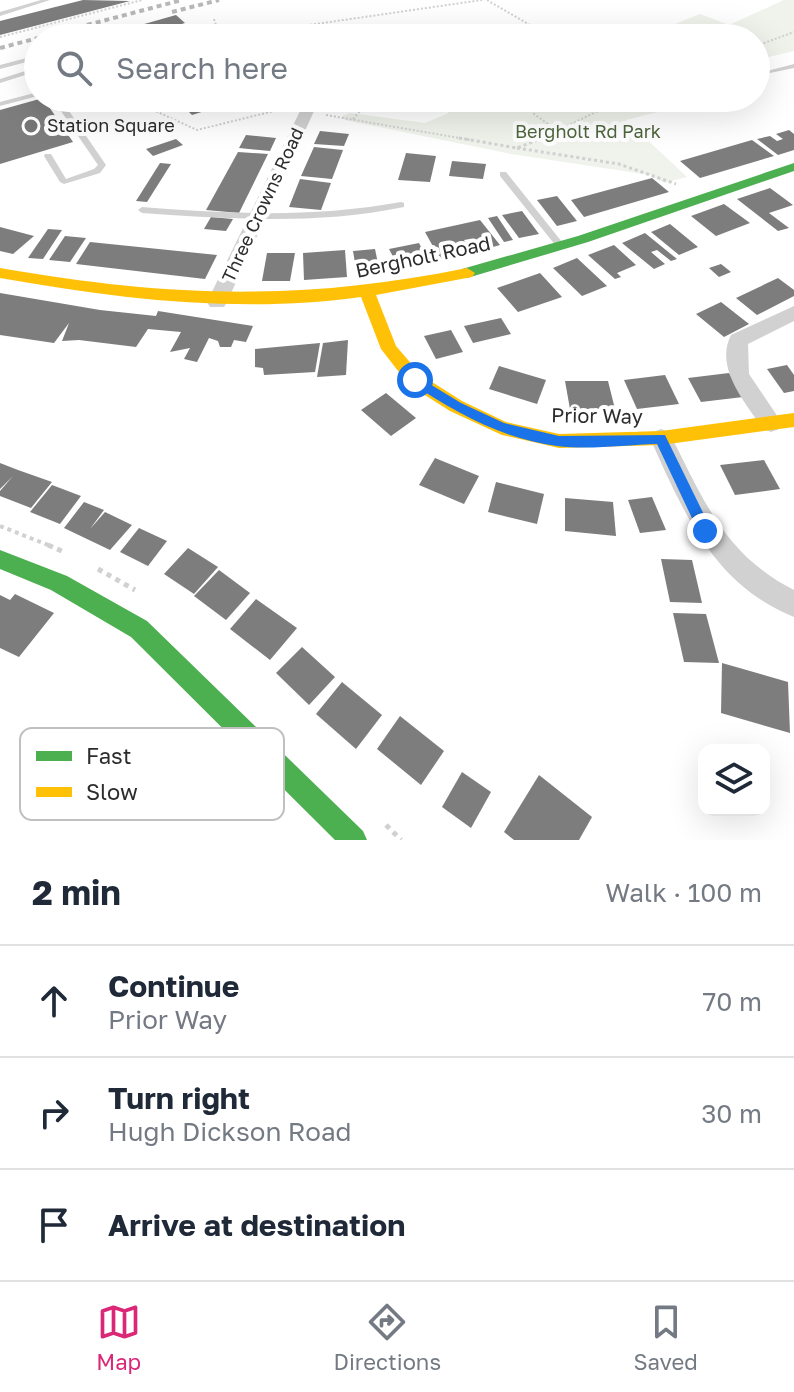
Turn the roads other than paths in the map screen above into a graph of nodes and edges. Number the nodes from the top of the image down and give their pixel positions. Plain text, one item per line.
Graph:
1 (47, 0) edge
2 (0, 14) edge
3 (24, 61) edge
4 (0, 67) edge
5 (793, 67) edge
6 (770, 71) dead end
7 (24, 73) edge
8 (0, 81) edge
9 (24, 82) edge
10 (0, 88) edge
11 (24, 98) edge
12 (0, 104) edge
13 (66, 112) edge
14 (307, 112) edge
15 (48, 156) dead end
16 (794, 167) edge
17 (503, 174) dead end
18 (401, 205) dead end
19 (142, 210) dead end
20 (257, 219) junction
21 (559, 244) junction
22 (0, 273) edge
23 (368, 294) junction
24 (217, 302) junction
25 (794, 313) edge
26 (794, 420) edge
27 (771, 423) junction
28 (661, 438) junction
29 (0, 559) edge
30 (794, 604) edge
31 (240, 728) edge
32 (284, 771) edge
33 (354, 840) edge

1 - 2 lane
3 - 4 lane
5 - 6 lane
7 - 8 lane
9 - 10 lane
11 - 12 lane
13 - 15 lane
14 - 20 street, Three Crowns Road
16 - 21 main road, Bergholt Road
17 - 21 lane
18 - 20 lane
19 - 20 lane
20 - 24 street, Three Crowns Road
21 - 23 main road, Bergholt Road
22 - 24 main road, Bergholt Road
23 - 24 main road, Bergholt Road
23 - 28 main road, Prior Way
25 - 27 street
26 - 27 main road, Prior Way
27 - 28 main road, Prior Way
28 - 30 street
29 - 31 main road
32 - 33 main road

